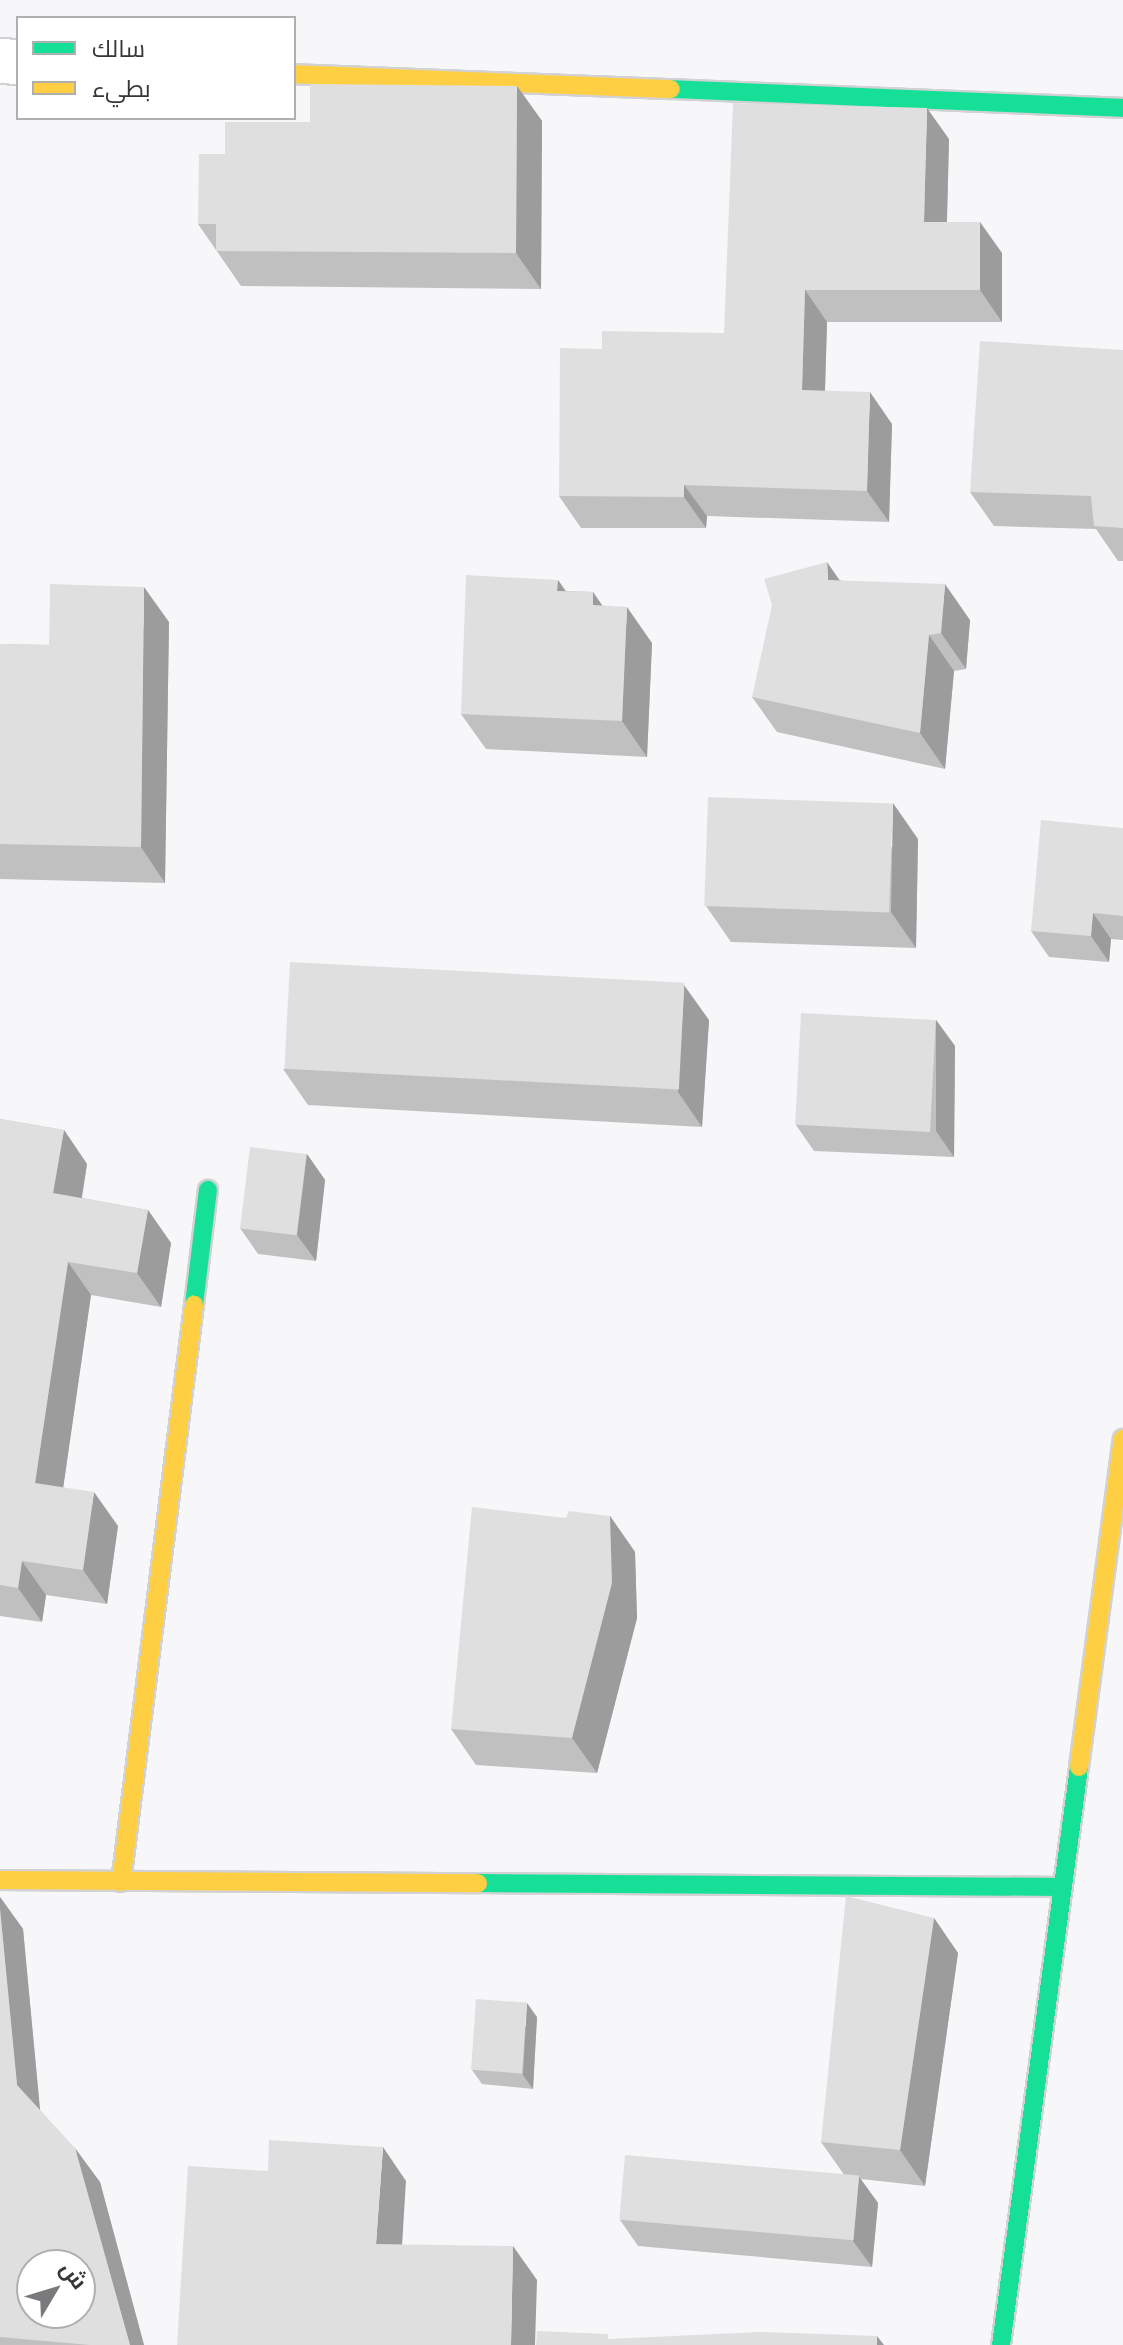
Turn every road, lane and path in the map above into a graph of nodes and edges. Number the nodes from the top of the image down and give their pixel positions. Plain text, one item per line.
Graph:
1 (296, 74) edge
2 (1123, 108) edge
3 (208, 1190) dead end
4 (1123, 1439) edge
5 (0, 1880) edge
6 (121, 1882) junction
7 (1063, 1887) junction
8 (1001, 2345) edge

1 - 2 street
3 - 6 street
4 - 7 street
5 - 6 street
6 - 7 street
7 - 8 street

